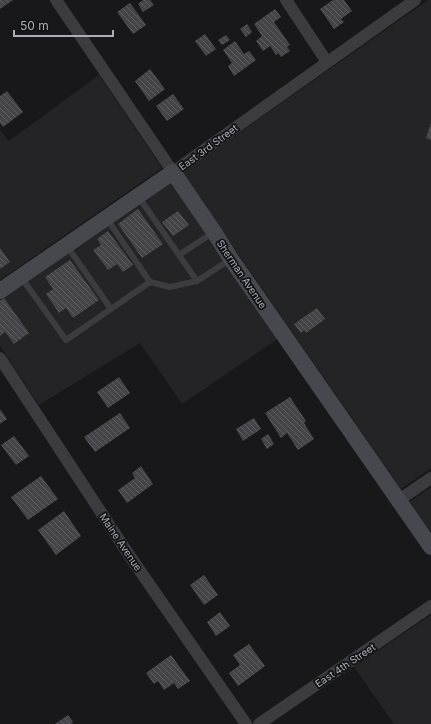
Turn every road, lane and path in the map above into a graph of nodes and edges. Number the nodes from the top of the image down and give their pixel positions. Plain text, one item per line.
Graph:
1 (56, 0) edge
2 (286, 0) edge
3 (415, 0) edge
4 (327, 62) junction
5 (173, 172) junction
6 (138, 196) junction
7 (106, 218) junction
8 (214, 232) junction
9 (66, 246) junction
10 (179, 255) junction
11 (231, 259) junction
12 (21, 277) junction
13 (197, 281) junction
14 (150, 282) junction
15 (0, 291) edge
16 (111, 308) junction
17 (0, 358) edge
18 (431, 478) edge
19 (399, 500) junction
20 (431, 547) edge
21 (431, 606) edge
22 (246, 724) edge
23 (259, 724) edge

1 - 5 street, Sherman Avenue
2 - 4 street
3 - 4 street, East 3rd Street
4 - 5 street, East 3rd Street
5 - 6 street, East 3rd Street
5 - 8 street, Sherman Avenue
6 - 7 street, East 3rd Street
6 - 10 lane
7 - 9 street, East 3rd Street
7 - 14 lane
8 - 10 lane
8 - 11 street, Sherman Avenue
9 - 12 street, East 3rd Street
9 - 16 lane
10 - 13 lane
11 - 13 lane
11 - 19 street, Sherman Avenue
12 - 15 street, East 3rd Street
12 - 16 lane
13 - 14 lane
14 - 16 lane
17 - 22 street, Maine Avenue
18 - 19 street
19 - 20 street, Sherman Avenue
21 - 23 street, East 4th Street

